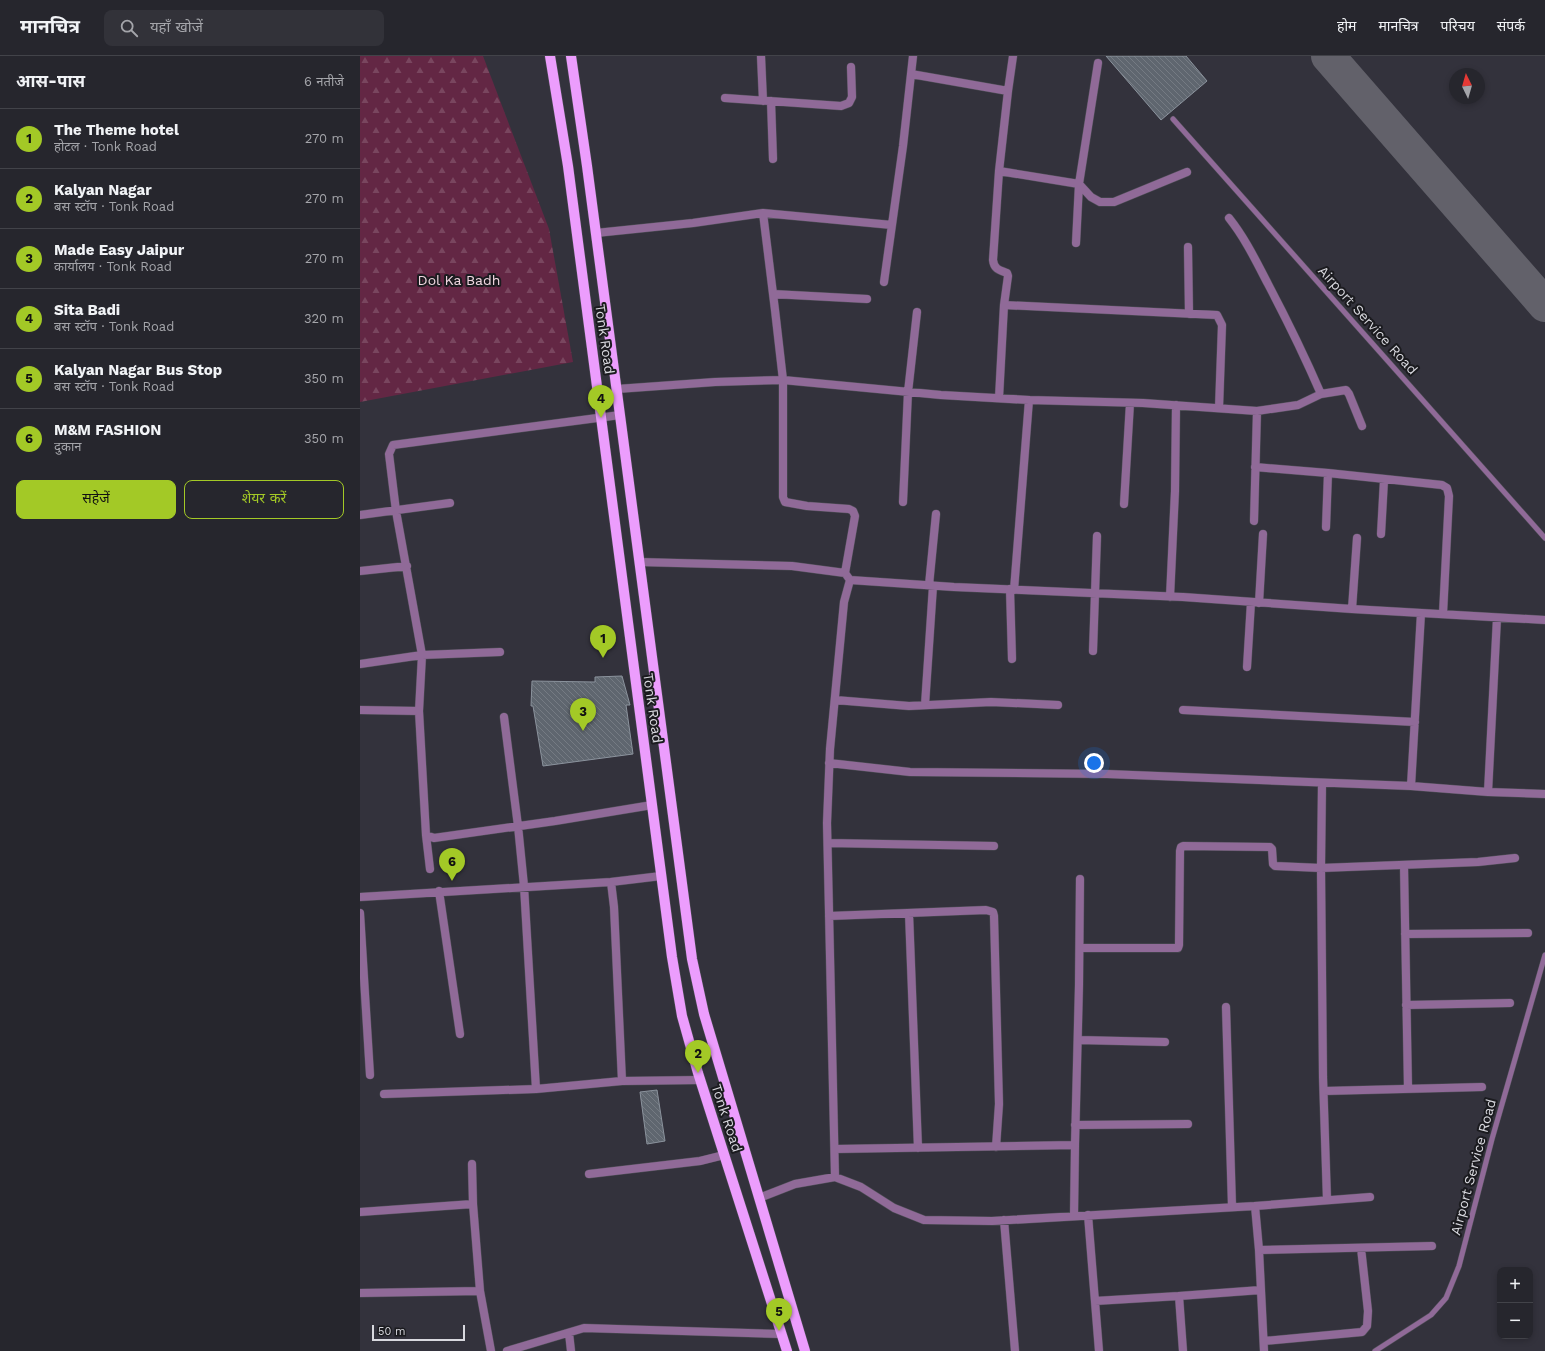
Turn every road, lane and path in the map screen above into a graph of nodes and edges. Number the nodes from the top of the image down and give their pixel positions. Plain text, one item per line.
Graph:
1 (550, 56) edge
2 (571, 56) edge
3 (761, 56) edge
4 (913, 56) edge
5 (1012, 56) edge
6 (1098, 63) dead end
7 (851, 67) dead end
8 (911, 74) junction
9 (1008, 91) junction
10 (726, 98) dead end
11 (767, 101) junction
12 (1172, 119) dead end
13 (773, 159) dead end
14 (999, 171) junction
15 (1187, 172) dead end
16 (1079, 184) junction
17 (762, 213) junction
18 (1230, 218) dead end
19 (892, 225) junction
20 (596, 233) junction
21 (1076, 243) dead end
22 (1188, 247) dead end
23 (884, 282) dead end
24 (773, 294) junction
25 (867, 299) dead end
26 (1004, 305) junction
27 (917, 312) dead end
28 (1188, 314) junction
29 (782, 380) junction
30 (616, 389) junction
31 (908, 392) junction
32 (1321, 394) junction
33 (999, 398) junction
34 (1029, 400) junction
35 (1130, 403) junction
36 (1176, 405) junction
37 (1219, 408) junction
38 (1257, 411) junction
39 (620, 415) junction
40 (601, 418) junction
41 (1362, 426) dead end
42 (1255, 467) junction
43 (1328, 473) junction
44 (1384, 480) junction
45 (903, 502) dead end
46 (450, 503) dead end
47 (1124, 504) dead end
48 (396, 511) junction
49 (936, 514) dead end
50 (360, 515) edge
51 (1254, 521) dead end
52 (1326, 527) dead end
53 (1263, 534) dead end
54 (1381, 534) dead end
55 (1098, 536) dead end
56 (1357, 538) dead end
57 (1545, 538) edge
58 (639, 562) junction
59 (407, 566) junction
60 (360, 571) edge
61 (848, 577) junction
62 (931, 585) junction
63 (1012, 590) junction
64 (1096, 593) junction
65 (1170, 597) junction
66 (1255, 602) junction
67 (1352, 609) junction
68 (1421, 613) junction
69 (1443, 614) junction
70 (1497, 618) junction
71 (1545, 620) edge
72 (1093, 651) dead end
73 (500, 652) dead end
74 (422, 655) junction
75 (1012, 659) dead end
76 (360, 664) edge
77 (1247, 667) dead end
78 (835, 700) junction
79 (925, 705) junction
80 (1058, 705) dead end
81 (360, 710) edge
82 (1183, 710) dead end
83 (419, 711) junction
84 (504, 717) dead end
85 (1415, 722) junction
86 (829, 763) junction
87 (1322, 783) junction
88 (1411, 786) junction
89 (1488, 792) junction
90 (1545, 794) edge
91 (652, 805) junction
92 (518, 826) junction
93 (426, 835) junction
94 (828, 843) junction
95 (994, 846) dead end
96 (1515, 858) dead end
97 (1404, 865) junction
98 (1321, 868) junction
99 (430, 869) dead end
100 (661, 876) junction
101 (1080, 879) dead end
102 (611, 882) junction
103 (524, 886) junction
104 (439, 891) junction
105 (360, 897) edge
106 (360, 913) edge
107 (908, 913) junction
108 (829, 916) junction
109 (1528, 933) dead end
110 (1405, 934) junction
111 (1080, 948) junction
112 (1545, 955) edge
113 (1510, 1003) dead end
114 (1406, 1005) junction
115 (1226, 1007) dead end
116 (363, 1015) edge
117 (460, 1034) dead end
118 (1078, 1040) junction
119 (1165, 1042) dead end
120 (370, 1075) dead end
121 (700, 1080) junction
122 (622, 1081) junction
123 (1482, 1087) dead end
124 (1408, 1088) junction
125 (536, 1089) junction
126 (1324, 1091) junction
127 (384, 1094) dead end
128 (1188, 1124) dead end
129 (1075, 1125) junction
130 (1075, 1145) junction
131 (996, 1147) junction
132 (918, 1148) junction
133 (835, 1150) junction
134 (724, 1155) junction
135 (472, 1164) dead end
136 (589, 1174) dead end
137 (835, 1177) junction
138 (1370, 1197) dead end
139 (758, 1198) junction
140 (1327, 1200) junction
141 (473, 1204) junction
142 (1232, 1206) junction
143 (1255, 1206) junction
144 (360, 1212) edge
145 (1088, 1215) junction
146 (1074, 1216) junction
147 (1004, 1220) junction
148 (1432, 1246) dead end
149 (1361, 1248) junction
150 (1259, 1250) junction
151 (1261, 1290) junction
152 (480, 1291) junction
153 (360, 1293) edge
154 (1179, 1296) junction
155 (1095, 1301) junction
156 (569, 1333) junction
157 (781, 1334) junction
158 (1264, 1341) junction
159 (491, 1351) edge
160 (507, 1351) edge
161 (571, 1351) edge
162 (787, 1351) edge
163 (805, 1351) edge
164 (1014, 1351) edge
165 (1099, 1351) edge
166 (1183, 1351) edge
167 (1264, 1351) edge
168 (1375, 1351) edge

1 - 40 main road, Tonk Road
2 - 20 main road, Tonk Road
3 - 11 street
4 - 8 street
5 - 9 street
6 - 16 street
7 - 11 street
8 - 9 street
8 - 19 street
9 - 14 street
10 - 11 street
11 - 13 street
12 - 57 lane, Airport Service Road
14 - 16 street
14 - 26 street
15 - 16 street
16 - 21 street
17 - 19 street
17 - 20 street
17 - 24 street
18 - 32 street
19 - 23 street
20 - 30 main road, Tonk Road
22 - 28 street
24 - 25 street
24 - 29 street
26 - 28 street
26 - 33 street
27 - 31 street
28 - 37 street
29 - 30 street
29 - 31 street
29 - 61 street
30 - 39 main road, Tonk Road
31 - 33 street
31 - 45 street
32 - 38 street
32 - 41 street
33 - 34 street
34 - 35 street
34 - 63 street
35 - 36 street
35 - 47 street
36 - 37 street
36 - 65 street
37 - 38 street
38 - 42 street
39 - 40 street
39 - 58 main road, Tonk Road
40 - 48 street
40 - 91 main road, Tonk Road
42 - 43 street
42 - 51 street
43 - 44 street
43 - 52 street
44 - 54 street
44 - 69 street
46 - 48 street
48 - 50 street
48 - 59 street
49 - 62 street
53 - 66 street
55 - 64 street
56 - 67 street
58 - 61 street
58 - 139 main road, Tonk Road
59 - 60 street
59 - 74 street
61 - 62 street
61 - 78 street
62 - 63 street
62 - 79 street
63 - 64 street
63 - 75 street
64 - 65 street
64 - 72 street
65 - 66 street
66 - 67 street
66 - 77 street
67 - 68 street
68 - 69 street
68 - 85 street
69 - 70 street
70 - 71 street
70 - 89 street
73 - 74 street
74 - 76 street
74 - 83 street
78 - 79 street
78 - 86 street
79 - 80 street
81 - 83 street
82 - 85 street
83 - 93 street
84 - 92 street
85 - 88 street
86 - 87 street
86 - 94 street
87 - 88 street
87 - 98 street
88 - 89 street
89 - 90 street
91 - 92 street
91 - 100 main road, Tonk Road
92 - 93 street
92 - 103 street
93 - 99 street
94 - 95 street
94 - 108 street
96 - 97 street
97 - 98 street
97 - 110 street
98 - 111 street
98 - 126 street
100 - 102 street
100 - 121 main road, Tonk Road
101 - 111 street
102 - 103 street
102 - 122 street
103 - 104 street
103 - 125 street
104 - 105 street
104 - 117 street
106 - 116 street
107 - 108 street
107 - 131 street
107 - 132 street
108 - 133 street
109 - 110 street
110 - 114 street
111 - 118 street
112 - 168 lane, Airport Service Road
113 - 114 street
114 - 124 street
115 - 142 street
116 - 120 street
118 - 119 street
118 - 129 street
121 - 122 street
121 - 134 main road, Tonk Road
122 - 125 street
123 - 124 street
124 - 126 street
125 - 127 street
126 - 140 street
128 - 129 street
129 - 130 street
130 - 131 street
130 - 146 street
131 - 132 street
132 - 133 street
133 - 137 street
134 - 136 street
134 - 157 main road, Tonk Road
135 - 141 street
137 - 139 street
137 - 147 street
138 - 140 street
139 - 163 main road, Tonk Road
140 - 143 street
141 - 144 street
141 - 152 street
142 - 143 street
142 - 145 street
143 - 150 street
145 - 146 street
145 - 155 street
146 - 147 street
147 - 164 street
148 - 149 street
149 - 150 street
149 - 158 street
150 - 151 street
151 - 154 street
151 - 158 street
152 - 153 street
152 - 159 street
154 - 155 street
154 - 166 street
155 - 165 street
156 - 157 street
156 - 160 street
156 - 161 street
157 - 162 main road, Tonk Road
158 - 167 street

